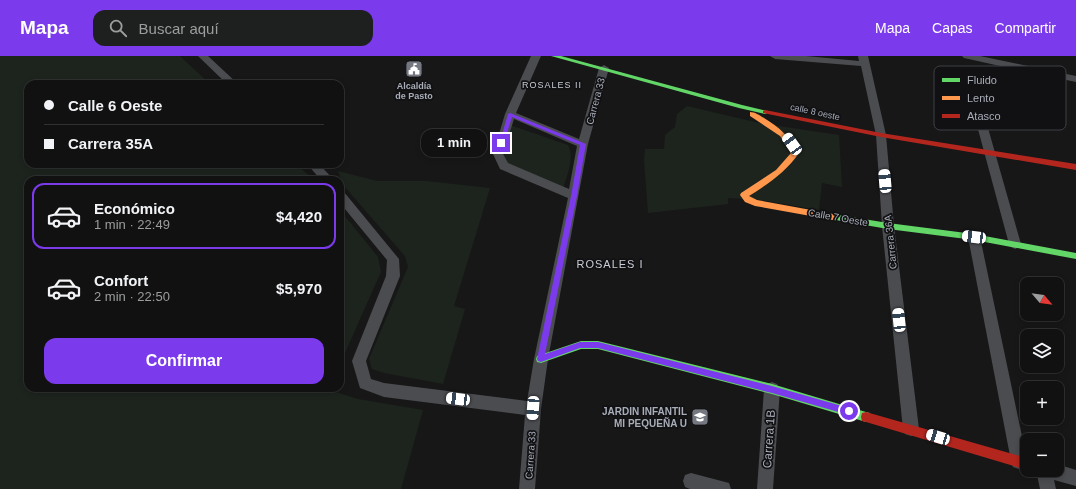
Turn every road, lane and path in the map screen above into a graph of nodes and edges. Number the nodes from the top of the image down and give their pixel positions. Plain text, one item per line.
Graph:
1 (204, 56) edge
2 (536, 56) edge
3 (554, 56) edge
4 (775, 56) edge
5 (967, 56) edge
6 (864, 60) edge
7 (1006, 65) joint
8 (1030, 66) edge
9 (604, 68) junction
10 (1066, 76) edge
11 (1076, 79) edge
12 (229, 80) edge
13 (741, 107) junction
14 (510, 114) junction
15 (983, 130) edge
16 (881, 135) junction
17 (583, 144) junction
18 (989, 153) junction
19 (1076, 167) edge
20 (317, 168) edge
21 (324, 176) edge
22 (574, 196) junction
23 (344, 200) edge
24 (888, 226) junction
25 (974, 237) junction
26 (1015, 244) junction
27 (1076, 256) edge
28 (541, 359) junction
29 (772, 389) junction
30 (533, 408) junction
31 (911, 429) junction
32 (1020, 448) edge
33 (1020, 461) edge
34 (1064, 475) edge
35 (1045, 477) edge
36 (1076, 478) edge
37 (691, 481) dead end
38 (527, 489) edge
39 (723, 489) edge
40 (765, 489) edge
41 (1048, 489) edge

1 - 12 street
2 - 14 street
3 - 9 street, calle 8 oeste
4 - 6 street
5 - 7 street
6 - 16 street, Carrera 36A
7 - 8 street
9 - 13 street, calle 8 oeste
9 - 17 street, Carrera 33
10 - 11 street
13 - 16 street, calle 8 oeste
13 - 24 street, Calle 7 Oeste
14 - 17 street
14 - 22 street
15 - 18 street
16 - 18 street, calle 8 oeste
16 - 24 street, Carrera 36A
17 - 22 street, Carrera 33
18 - 19 street, calle 8 oeste
18 - 26 street
20 - 21 street
22 - 28 street, Carrera 33
23 - 30 street
24 - 25 street, Calle 7 Oeste
24 - 31 street, Carrera 36A
25 - 26 street, Calle 7 Oeste
25 - 32 street
26 - 27 street, Calle 7 Oeste
28 - 29 street
28 - 30 street, Carrera 33
29 - 31 street
29 - 40 street, Carrera 1B
30 - 38 street, Carrera 33
31 - 33 street
34 - 36 street
35 - 41 street
37 - 39 street

